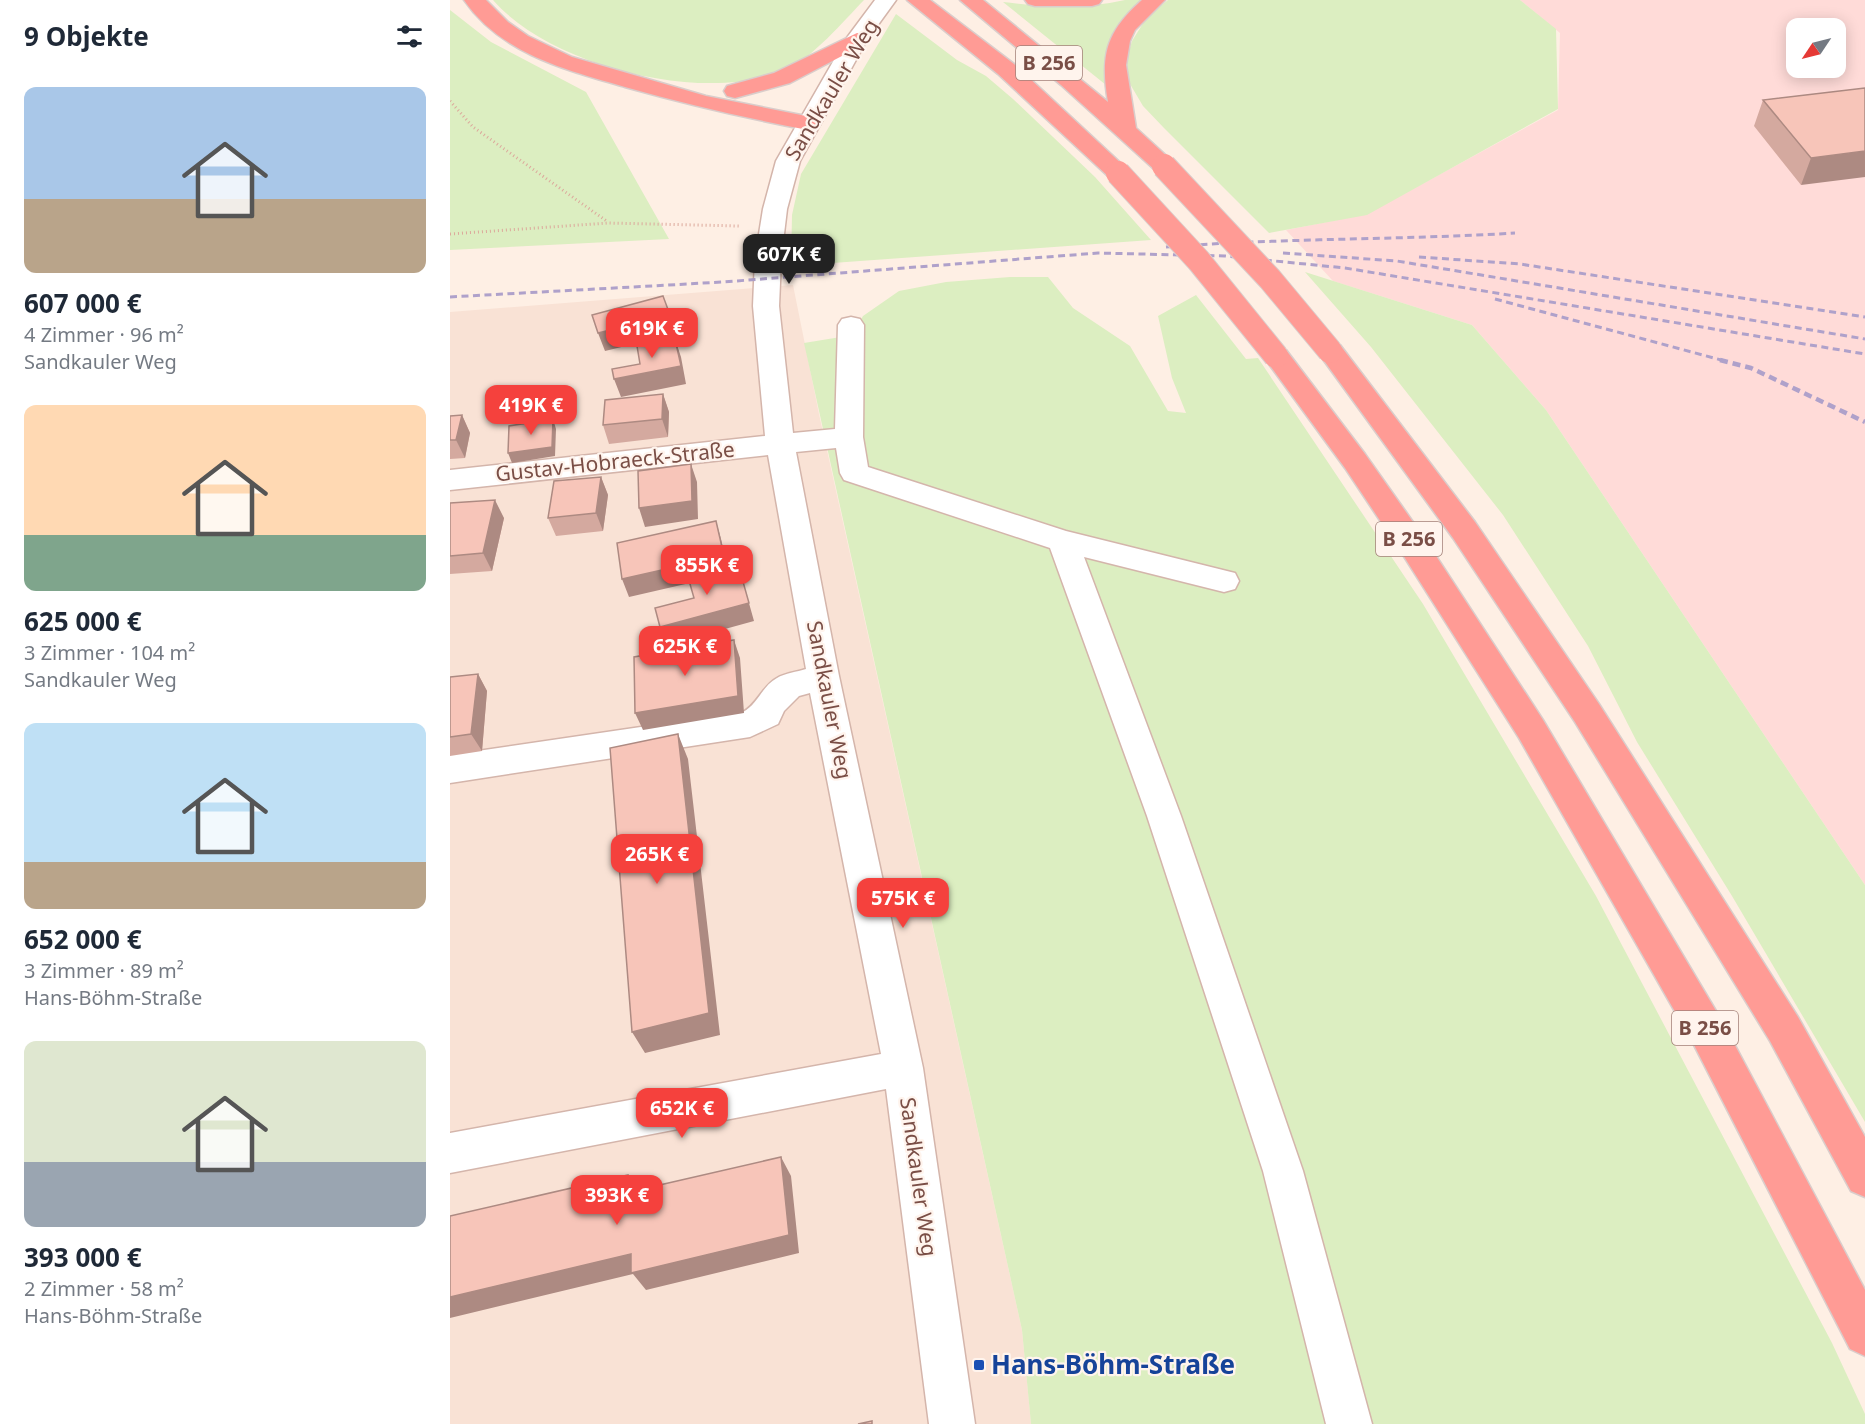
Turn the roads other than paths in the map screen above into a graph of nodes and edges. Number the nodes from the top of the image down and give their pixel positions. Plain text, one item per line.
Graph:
1 (474, 0) edge
2 (886, 0) edge
3 (970, 0) edge
4 (1035, 0) edge
5 (1092, 0) edge
6 (1155, 0) edge
7 (918, 1) edge
8 (857, 39) junction
9 (658, 88) junction
10 (735, 91) junction
11 (808, 123) junction
12 (1125, 129) junction
13 (851, 325) dead end
14 (849, 437) junction
15 (780, 445) junction
16 (450, 480) edge
17 (1063, 541) junction
18 (1224, 581) dead end
19 (823, 676) junction
20 (450, 769) edge
21 (903, 1068) junction
22 (450, 1153) edge
23 (1865, 1177) edge
24 (1865, 1334) edge
25 (952, 1424) edge
26 (1349, 1424) edge

1 - 9 highway
2 - 8 street, Sandkauler Weg
3 - 12 highway, B 256
4 - 5 highway
6 - 12 highway
7 - 24 highway, B 256, bridge
8 - 10 highway
8 - 11 street, Sandkauler Weg
9 - 10 highway
9 - 11 highway
10 - 11 highway
11 - 15 street, Sandkauler Weg
12 - 23 highway, B 256, bridge
13 - 14 street
14 - 15 street, Gustav-Hobraeck-Straße
14 - 17 street
15 - 16 street, Gustav-Hobraeck-Straße
15 - 19 street, Sandkauler Weg
17 - 18 street
17 - 26 street
19 - 20 street
19 - 21 street, Sandkauler Weg
21 - 22 street
21 - 25 street, Sandkauler Weg

